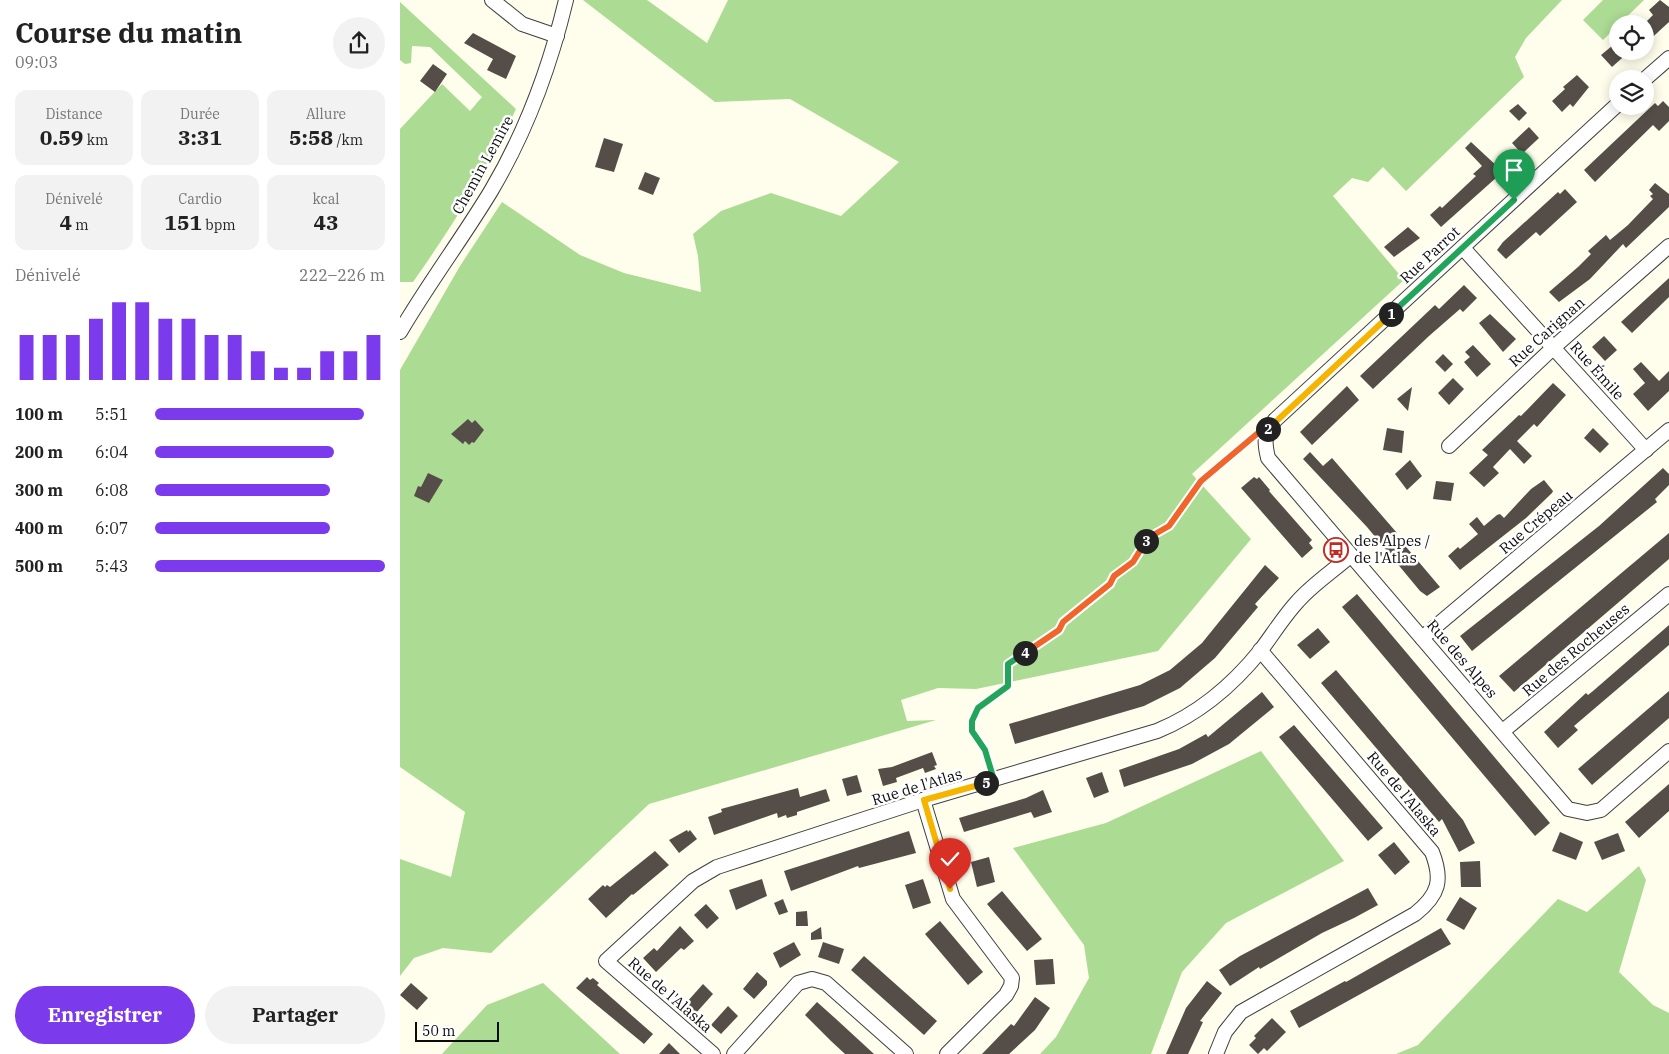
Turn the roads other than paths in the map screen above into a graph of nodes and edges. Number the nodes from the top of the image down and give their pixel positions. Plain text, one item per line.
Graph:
1 (492, 0) edge
2 (566, 0) edge
3 (557, 36) junction
4 (1669, 58) edge
5 (1654, 71) edge
6 (1609, 112) edge
7 (1669, 246) edge
8 (1463, 248) junction
9 (406, 308) edge
10 (400, 332) edge
11 (1554, 347) junction
12 (1669, 430) edge
13 (1266, 431) joint
14 (1449, 446) dead end
15 (1646, 450) junction
16 (1350, 556) junction
17 (1669, 594) edge
18 (1422, 638) junction
19 (1260, 650) junction
20 (1503, 731) junction
21 (1669, 751) edge
22 (924, 800) junction
23 (606, 961) joint
24 (713, 1054) edge
25 (734, 1054) edge
26 (906, 1054) edge
27 (947, 1054) edge
28 (1216, 1054) edge

1 - 3 street
2 - 3 street, Chemin Lemire
3 - 9 street, Chemin Lemire
4 - 5 street
6 - 8 street, Rue Parrot
7 - 11 street, Rue Carignan
8 - 11 street, Rue Émile
8 - 13 street, Rue Parrot
9 - 10 street, Chemin Lemire
11 - 14 street, Rue Carignan
11 - 15 street, Rue Émile
12 - 15 street, Rue Crépeau
13 - 16 street, Rue des Alpes
15 - 18 street, Rue Crépeau
16 - 18 street, Rue des Alpes
16 - 19 street, Rue de l'Atlas
17 - 20 street, Rue des Rocheuses
18 - 20 street, Rue des Alpes
19 - 22 street, Rue de l'Atlas
19 - 28 street, Rue de l'Alaska
20 - 21 street, Rue des Alpes
22 - 23 street, Rue de l'Atlas
22 - 27 street
23 - 24 street, Rue de l'Alaska
25 - 26 street

